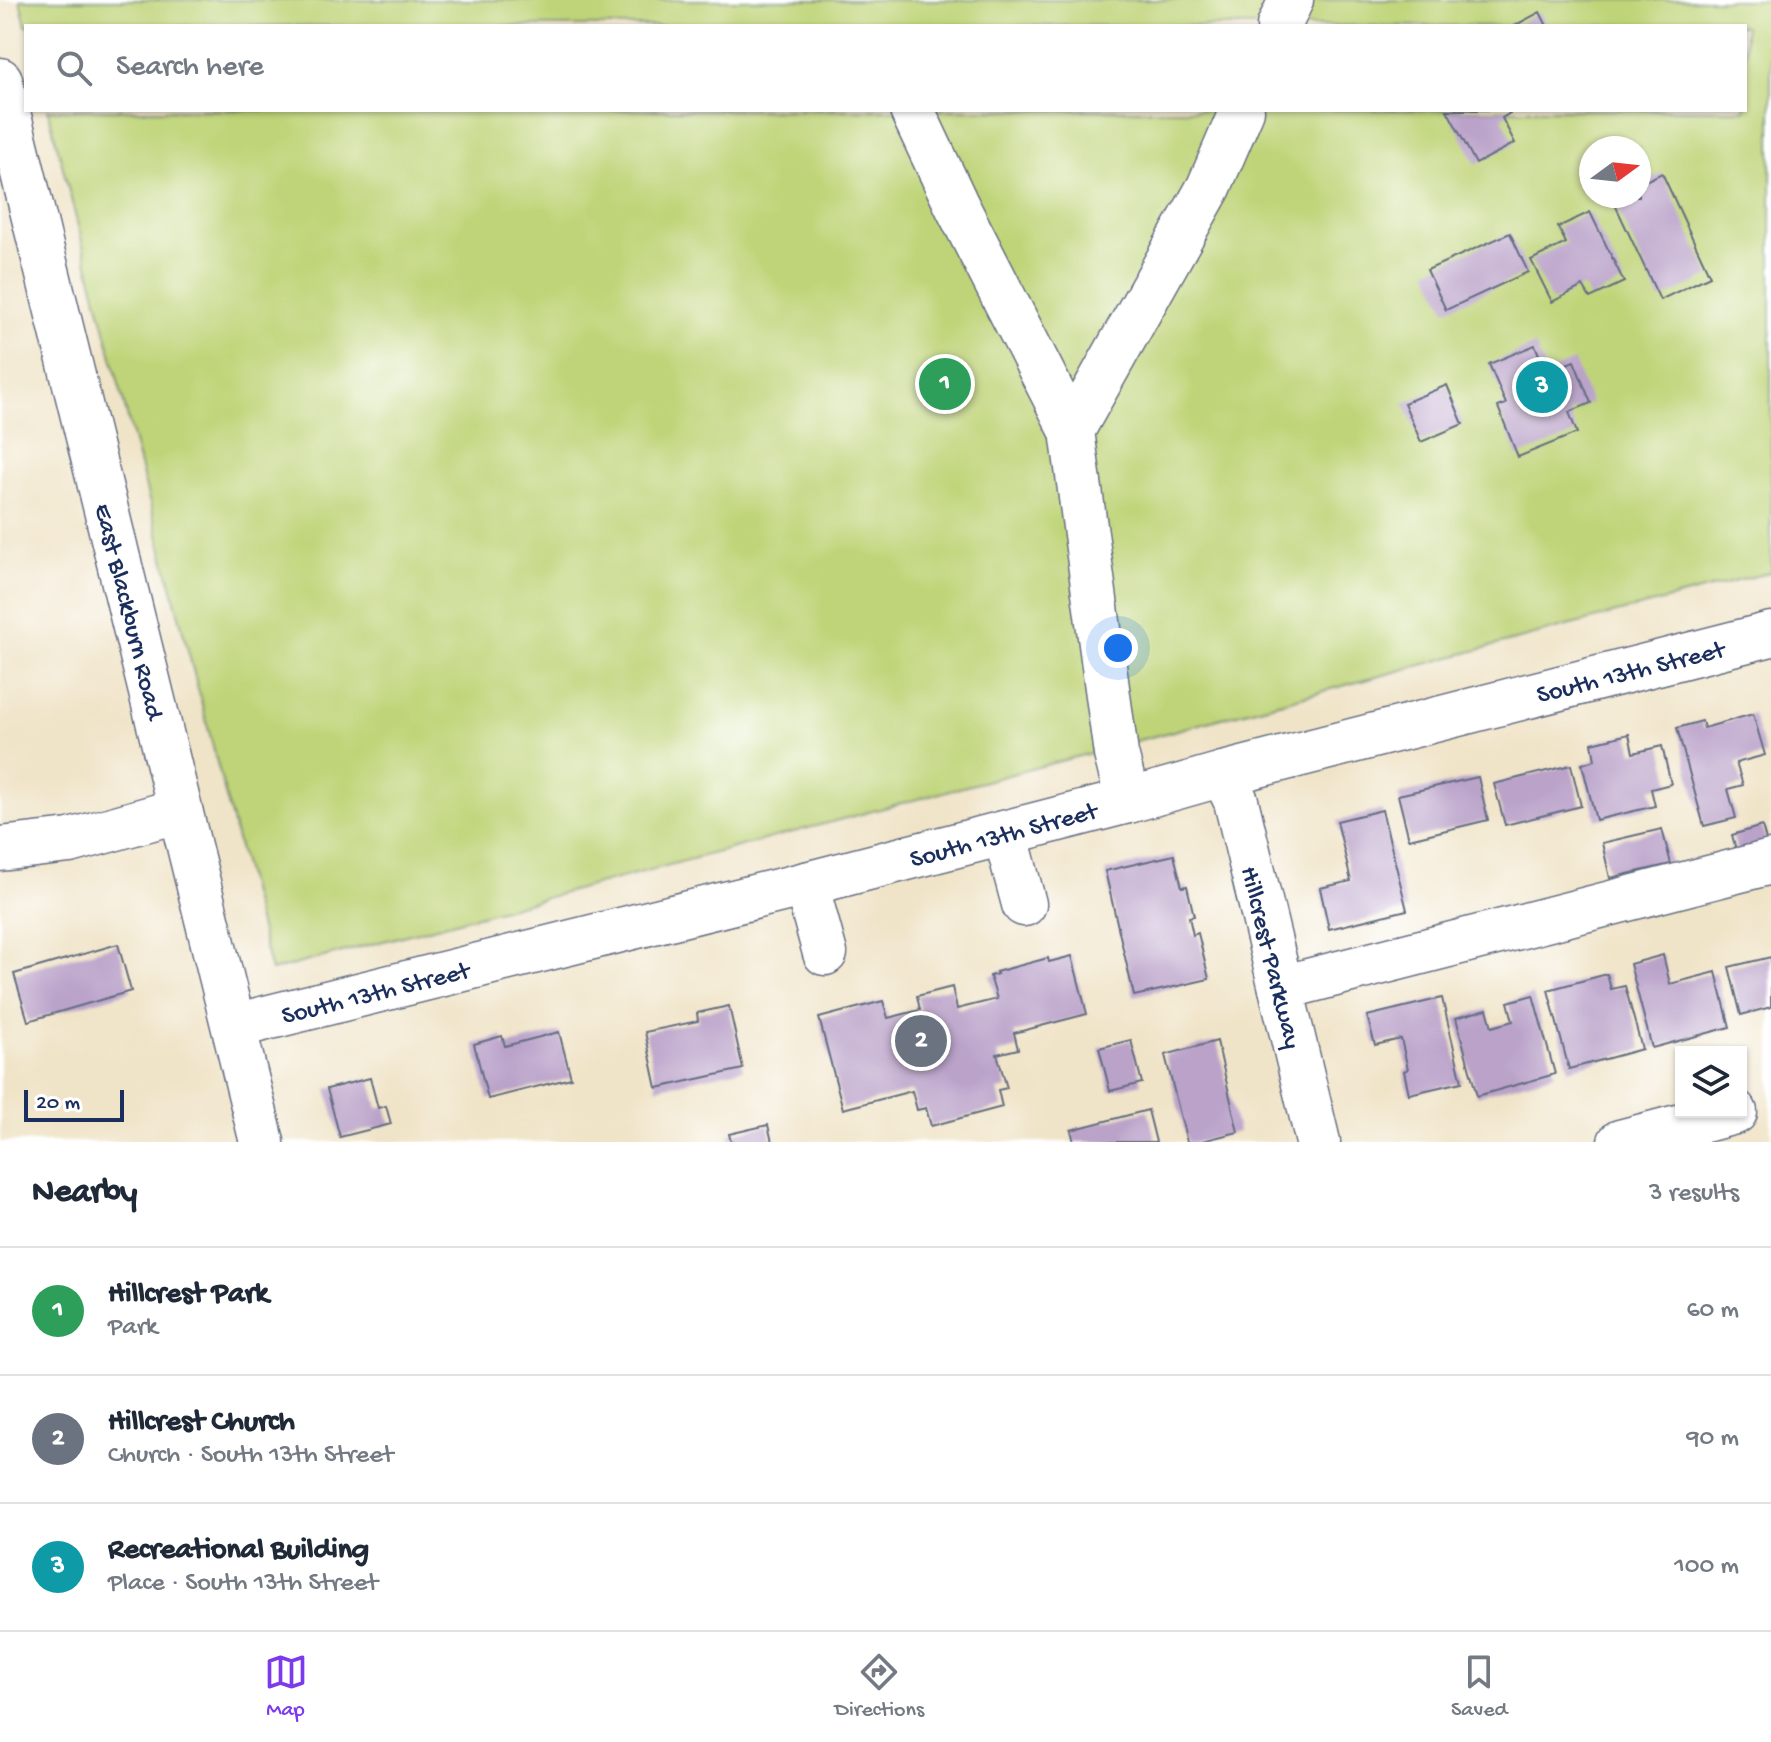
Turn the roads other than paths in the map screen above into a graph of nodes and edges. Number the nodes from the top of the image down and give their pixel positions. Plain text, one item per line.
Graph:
1 (1291, 0) edge
2 (1280, 24) edge
3 (0, 80) edge
4 (913, 112) edge
5 (1241, 112) edge
6 (1072, 431) junction
7 (1771, 634) edge
8 (1223, 774) junction
9 (1128, 801) junction
10 (180, 810) junction
11 (1005, 833) junction
12 (0, 849) edge
13 (1771, 862) edge
14 (806, 884) junction
15 (1024, 904) dead end
16 (825, 953) dead end
17 (1281, 988) junction
18 (234, 1026) junction
19 (1771, 1103) edge
20 (1747, 1109) edge
21 (1712, 1118) edge
22 (262, 1142) edge
23 (1318, 1142) edge
24 (1620, 1142) edge

1 - 2 street
3 - 10 street, East Blackburn Road
4 - 6 street
5 - 6 street
6 - 9 street
7 - 8 street, South 13th Street
8 - 9 street, South 13th Street
8 - 17 street, Hillcrest Parkway
9 - 11 street, South 13th Street
10 - 12 street
10 - 18 street, East Blackburn Road
11 - 14 street, South 13th Street
11 - 15 street
13 - 17 street
14 - 16 street
14 - 18 street, South 13th Street
17 - 23 street, Hillcrest Parkway
18 - 22 street, East Blackburn Road
19 - 20 street
21 - 24 street

